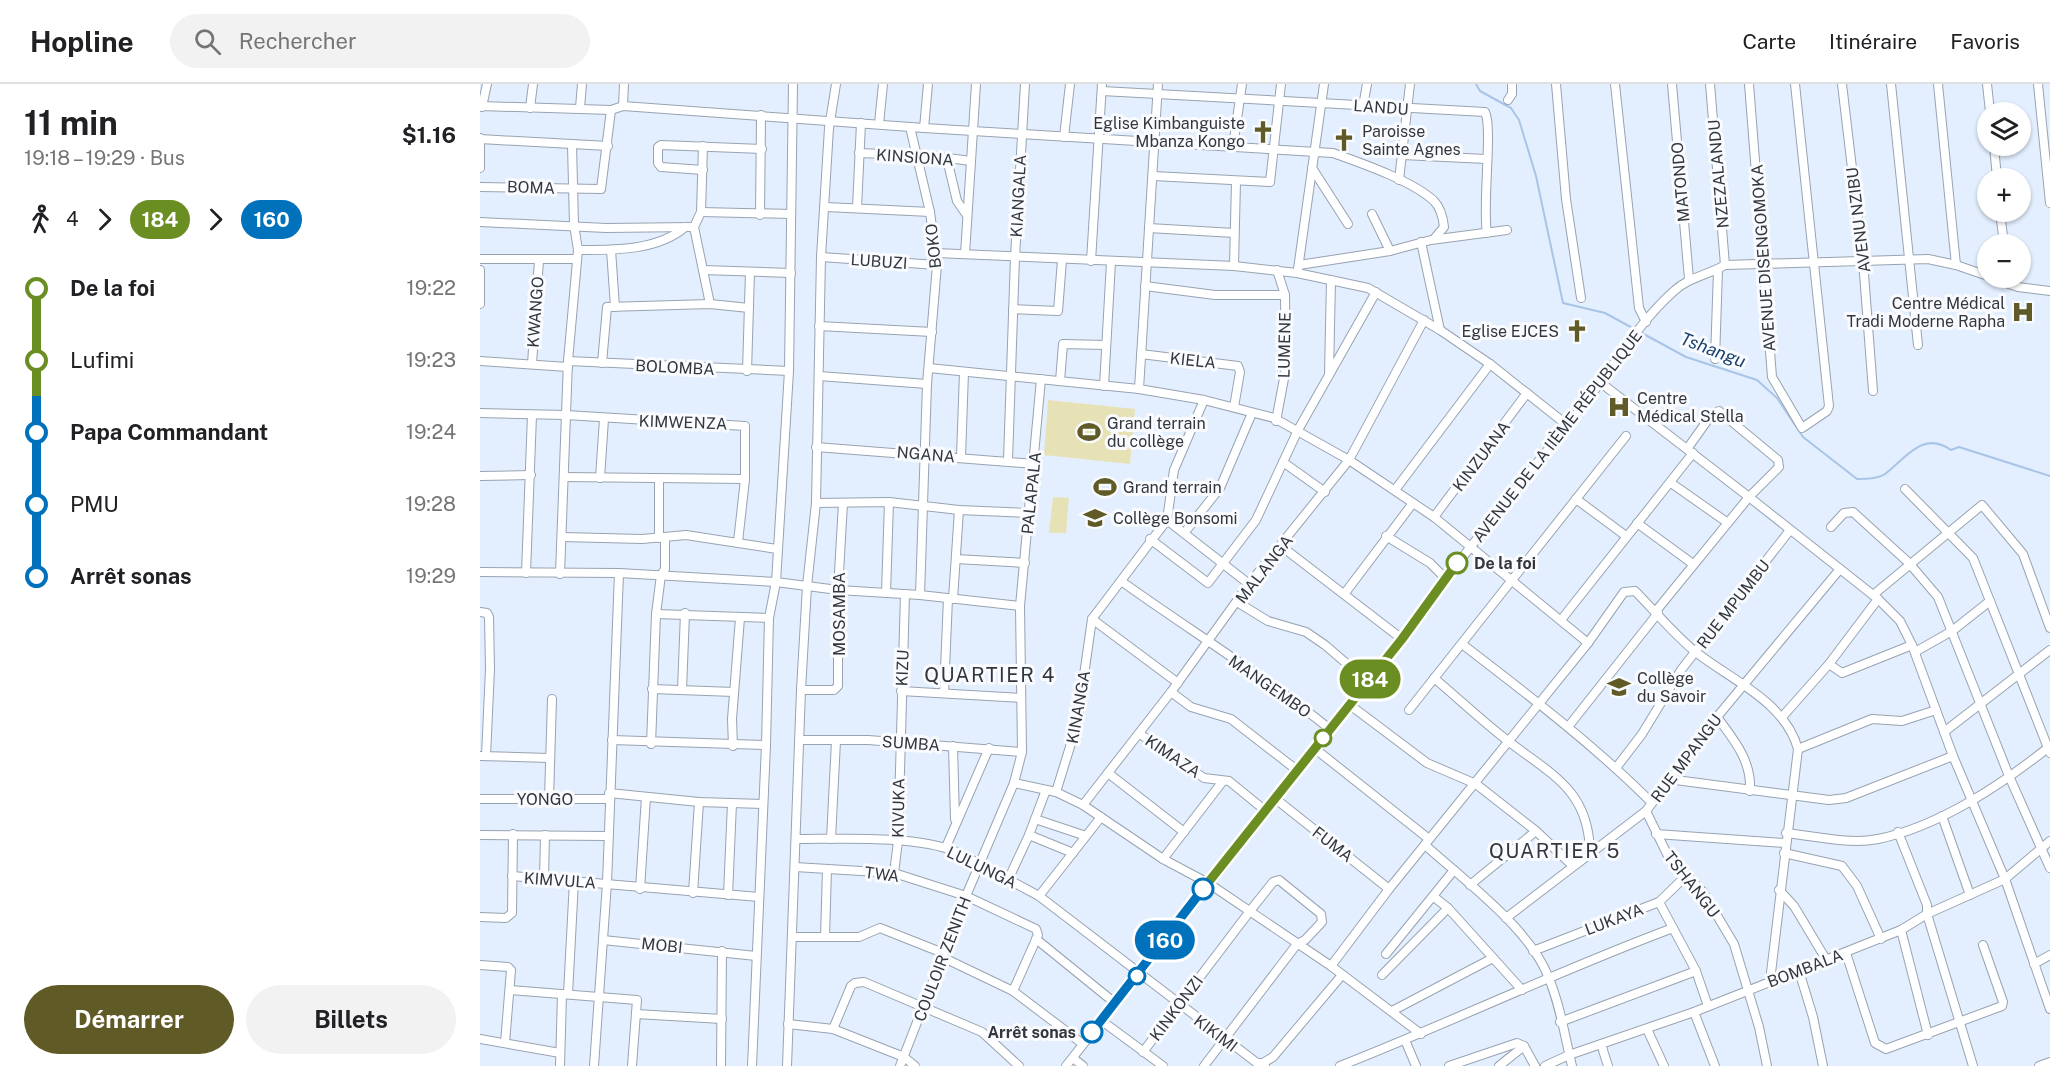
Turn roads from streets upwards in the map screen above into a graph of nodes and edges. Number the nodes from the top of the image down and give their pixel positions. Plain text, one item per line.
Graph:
1 (487, 84) edge
2 (532, 84) edge
3 (582, 84) edge
4 (624, 84) edge
5 (793, 84) edge
6 (836, 84) edge
7 (883, 84) edge
8 (928, 84) edge
9 (976, 84) edge
10 (1025, 84) edge
11 (1070, 84) edge
12 (1242, 84) edge
13 (1281, 84) edge
14 (1324, 84) edge
15 (1366, 84) edge
16 (1410, 84) edge
17 (1512, 84) edge
18 (1556, 84) edge
19 (1615, 84) edge
20 (1672, 84) edge
21 (1710, 84) edge
22 (1749, 84) edge
23 (1795, 84) edge
24 (1842, 84) edge
25 (1891, 84) edge
26 (1938, 84) edge
27 (1987, 84) edge
28 (2038, 84) edge
29 (1102, 87) edge
30 (1157, 88) edge
31 (1240, 99) junction
32 (1508, 100) dead end
33 (1280, 101) junction
34 (1989, 102) edge
35 (1321, 103) junction
36 (623, 106) junction
37 (1363, 106) junction
38 (481, 107) edge
39 (530, 108) junction
40 (580, 108) junction
41 (1407, 109) junction
42 (611, 110) junction
43 (761, 115) junction
44 (792, 117) junction
45 (831, 121) junction
46 (861, 123) junction
47 (879, 124) junction
48 (910, 127) junction
49 (924, 128) junction
50 (973, 131) junction
51 (1021, 134) junction
52 (1065, 137) junction
53 (480, 139) edge
54 (1098, 139) junction
55 (1155, 143) junction
56 (572, 145) junction
57 (608, 146) junction
58 (703, 146) junction
59 (1233, 147) junction
60 (762, 148) junction
61 (1273, 149) junction
62 (1314, 151) junction
63 (860, 153) junction
64 (1403, 155) junction
65 (916, 156) junction
66 (947, 159) junction
67 (1486, 159) junction
68 (971, 161) junction
69 (480, 168) edge
70 (1312, 168) junction
71 (703, 170) junction
72 (1153, 176) junction
73 (1399, 180) junction
74 (1236, 181) junction
75 (480, 187) edge
76 (575, 189) junction
77 (2050, 202) edge
78 (826, 207) junction
79 (857, 208) junction
80 (700, 212) junction
81 (930, 212) junction
82 (791, 214) junction
83 (966, 214) junction
84 (1372, 214) dead end
85 (760, 215) junction
86 (480, 222) edge
87 (1348, 224) dead end
88 (574, 225) junction
89 (685, 227) junction
90 (694, 227) junction
91 (1149, 228) junction
92 (1507, 230) dead end
93 (1234, 233) junction
94 (1487, 233) junction
95 (1434, 239) junction
96 (1421, 242) junction
97 (611, 250) junction
98 (1390, 251) junction
99 (936, 253) junction
100 (577, 254) junction
101 (965, 254) junction
102 (821, 256) junction
103 (1015, 257) junction
104 (480, 259) edge
105 (1911, 259) junction
106 (539, 260) junction
107 (1062, 260) junction
108 (1091, 261) junction
109 (1863, 261) junction
110 (1111, 262) junction
111 (1147, 262) junction
112 (1814, 263) junction
113 (937, 265) junction
114 (1725, 265) junction
115 (1765, 265) junction
116 (1956, 265) junction
117 (1234, 266) junction
118 (1298, 269) junction
119 (480, 270) edge
120 (704, 270) junction
121 (1278, 270) junction
122 (1718, 270) junction
123 (750, 272) junction
124 (791, 273) junction
125 (1977, 273) edge
126 (1689, 279) junction
127 (1331, 280) junction
128 (1145, 286) junction
129 (2031, 286) edge
130 (2050, 291) edge
131 (1376, 292) junction
132 (1285, 296) junction
133 (1581, 298) dead end
134 (480, 304) edge
135 (710, 304) junction
136 (615, 307) junction
137 (749, 308) junction
138 (1013, 309) junction
139 (1424, 320) junction
140 (1646, 322) junction
141 (819, 326) junction
142 (1440, 330) junction
143 (932, 332) junction
144 (1106, 345) junction
145 (1918, 345) dead end
146 (1140, 354) junction
147 (1715, 359) dead end
148 (480, 361) edge
149 (602, 363) junction
150 (532, 364) junction
151 (568, 364) junction
152 (1490, 364) junction
153 (929, 368) junction
154 (747, 371) junction
155 (789, 371) junction
156 (964, 372) junction
157 (1010, 375) junction
158 (819, 376) junction
159 (1329, 377) junction
160 (1041, 379) junction
161 (1060, 381) junction
162 (1600, 383) junction
163 (927, 384) junction
164 (1104, 386) junction
165 (1138, 389) junction
166 (1873, 391) dead end
167 (1527, 393) junction
168 (1204, 399) junction
169 (1234, 407) junction
170 (480, 413) edge
171 (1252, 413) junction
172 (532, 415) junction
173 (566, 415) junction
174 (604, 418) junction
175 (1276, 421) junction
176 (1567, 425) junction
177 (1298, 430) junction
178 (1626, 436) dead end
179 (816, 447) junction
180 (1690, 451) junction
181 (926, 453) junction
182 (961, 457) junction
183 (1008, 460) junction
184 (1349, 460) junction
185 (1283, 462) junction
186 (1035, 464) junction
187 (531, 475) junction
188 (480, 476) edge
189 (564, 477) junction
190 (600, 478) junction
191 (659, 479) junction
192 (745, 479) junction
193 (1671, 483) junction
194 (1905, 489) dead end
195 (1395, 490) junction
196 (1325, 492) junction
197 (1749, 497) junction
198 (1576, 499) junction
199 (889, 502) junction
200 (843, 503) junction
201 (1413, 503) junction
202 (816, 504) junction
203 (922, 504) junction
204 (959, 510) junction
205 (1028, 513) junction
206 (1434, 517) junction
207 (1167, 520) junction
208 (1637, 523) junction
209 (1728, 523) junction
210 (1831, 527) dead end
211 (1790, 530) junction
212 (1185, 532) junction
213 (1948, 533) junction
214 (1386, 536) junction
215 (1626, 536) junction
216 (562, 537) junction
217 (662, 537) junction
218 (1150, 539) junction
219 (738, 542) junction
220 (1281, 546) junction
221 (1469, 547) junction
222 (777, 549) junction
223 (956, 559) junction
224 (1025, 563) junction
225 (1223, 563) junction
226 (1910, 563) junction
227 (1693, 564) junction
228 (1840, 569) junction
229 (480, 572) edge
230 (526, 573) junction
231 (619, 573) junction
232 (560, 574) junction
233 (661, 575) junction
234 (1445, 579) junction
235 (1513, 580) junction
236 (1121, 581) junction
237 (776, 582) junction
238 (1249, 584) junction
239 (807, 586) junction
240 (838, 590) junction
241 (886, 593) junction
242 (1345, 593) junction
243 (905, 594) junction
244 (920, 595) junction
245 (1876, 597) junction
246 (951, 598) junction
247 (1990, 601) junction
248 (1237, 603) junction
249 (1020, 606) junction
250 (480, 612) edge
251 (1657, 612) junction
252 (686, 613) junction
253 (656, 614) junction
254 (740, 618) junction
255 (769, 618) junction
256 (1092, 619) junction
257 (1561, 620) junction
258 (2050, 628) edge
259 (1952, 631) junction
260 (1402, 639) junction
261 (1208, 643) junction
262 (1588, 643) junction
263 (1462, 644) junction
264 (1913, 648) junction
265 (2050, 650) edge
266 (1695, 652) junction
267 (1829, 664) junction
268 (2020, 671) junction
269 (1434, 678) junction
270 (1368, 682) junction
271 (1178, 683) junction
272 (1743, 685) junction
273 (652, 688) junction
274 (682, 690) junction
275 (801, 690) junction
276 (901, 691) junction
277 (734, 692) junction
278 (1171, 692) junction
279 (944, 693) junction
280 (1022, 698) junction
281 (552, 699) dead end
282 (1980, 702) junction
283 (1539, 704) junction
284 (1350, 705) junction
285 (1409, 710) dead end
286 (1936, 710) junction
287 (1717, 717) junction
288 (1783, 717) junction
289 (1568, 727) junction
290 (1331, 730) junction
291 (1944, 732) junction
292 (1140, 734) junction
293 (612, 740) junction
294 (799, 740) junction
295 (836, 741) junction
296 (899, 742) junction
297 (1509, 742) junction
298 (651, 744) junction
299 (766, 745) junction
300 (733, 746) junction
301 (953, 746) junction
302 (989, 748) junction
303 (1314, 748) junction
304 (1798, 749) junction
305 (2049, 749) edge
306 (1022, 752) junction
307 (483, 756) edge
308 (1953, 756) junction
309 (549, 758) junction
310 (1616, 768) junction
311 (1299, 771) junction
312 (1108, 773) junction
313 (2009, 776) junction
314 (1668, 780) junction
315 (1223, 781) junction
316 (1014, 783) junction
317 (1476, 784) junction
318 (1046, 790) junction
319 (1750, 791) junction
320 (1056, 792) junction
321 (609, 796) junction
322 (646, 797) junction
323 (1791, 797) junction
324 (480, 799) edge
325 (549, 799) junction
326 (1276, 800) junction
327 (1971, 800) junction
328 (699, 802) junction
329 (1651, 802) junction
330 (732, 803) junction
331 (763, 804) junction
332 (1083, 805) junction
333 (1646, 811) junction
334 (1267, 812) junction
335 (1942, 816) junction
336 (1101, 817) junction
337 (1035, 819) junction
338 (955, 822) junction
339 (1536, 831) junction
340 (1184, 832) junction
341 (1898, 832) junction
342 (1786, 833) junction
343 (513, 834) junction
344 (1656, 834) junction
345 (480, 835) edge
346 (545, 835) junction
347 (608, 836) junction
348 (1029, 836) junction
349 (1086, 836) junction
350 (796, 839) junction
351 (831, 839) junction
352 (2050, 841) edge
353 (898, 842) junction
354 (1427, 842) junction
355 (1785, 843) junction
356 (945, 847) junction
357 (2042, 848) junction
358 (1073, 853) junction
359 (1590, 853) junction
360 (1784, 854) junction
361 (1163, 859) junction
362 (979, 865) junction
363 (1573, 866) junction
364 (795, 867) junction
365 (2050, 868) edge
366 (827, 869) junction
367 (1454, 870) junction
368 (894, 873) junction
369 (1687, 874) junction
370 (512, 876) junction
371 (544, 879) junction
372 (1008, 879) junction
373 (2005, 879) junction
374 (574, 881) junction
375 (607, 883) junction
376 (1208, 883) junction
377 (1470, 885) junction
378 (640, 889) junction
379 (1389, 889) junction
380 (1779, 890) junction
381 (693, 893) junction
382 (728, 895) junction
383 (1970, 895) junction
384 (966, 896) junction
385 (1039, 896) junction
386 (759, 897) junction
387 (1434, 897) junction
388 (1659, 902) junction
389 (1448, 908) junction
390 (1250, 911) junction
391 (1927, 914) junction
392 (480, 917) edge
393 (1506, 918) junction
394 (1673, 928) junction
395 (1901, 930) junction
396 (793, 937) junction
397 (825, 937) junction
398 (603, 939) junction
399 (1036, 939) junction
400 (1881, 939) junction
401 (1297, 944) junction
402 (1983, 945) dead end
403 (722, 951) junction
404 (1533, 951) junction
405 (1846, 953) junction
406 (1386, 954) dead end
407 (943, 955) junction
408 (2050, 955) edge
409 (756, 956) junction
410 (1493, 958) junction
411 (1827, 961) junction
412 (2034, 964) junction
413 (480, 965) edge
414 (1331, 966) junction
415 (1696, 971) junction
416 (1799, 971) junction
417 (1140, 973) junction
418 (1342, 975) junction
419 (1382, 975) dead end
420 (1549, 977) junction
421 (1770, 981) junction
422 (510, 990) junction
423 (1522, 990) junction
424 (1012, 991) junction
425 (1747, 992) junction
426 (565, 994) junction
427 (600, 996) junction
428 (1115, 1003) junction
429 (1179, 1005) junction
430 (925, 1006) junction
431 (1708, 1006) junction
432 (2050, 1009) edge
433 (1392, 1011) junction
434 (1694, 1012) junction
435 (636, 1014) junction
436 (722, 1019) junction
437 (1102, 1021) junction
438 (1560, 1022) junction
439 (788, 1024) junction
440 (1960, 1024) junction
441 (833, 1029) junction
442 (1647, 1029) junction
443 (1421, 1034) junction
444 (1928, 1035) junction
445 (480, 1039) edge
446 (1224, 1040) junction
447 (1406, 1040) junction
448 (505, 1043) junction
449 (1083, 1044) junction
450 (1601, 1044) junction
451 (1524, 1046) junction
452 (1143, 1052) junction
453 (561, 1053) junction
454 (1569, 1055) junction
455 (904, 1058) junction
456 (1073, 1058) junction
457 (2050, 1062) edge
458 (1264, 1064) edge
459 (560, 1066) edge
460 (594, 1066) edge
461 (632, 1066) edge
462 (721, 1066) edge
463 (752, 1066) edge
464 (787, 1066) edge
465 (900, 1066) edge
466 (915, 1066) edge
467 (1019, 1066) edge
468 (1066, 1066) edge
469 (1083, 1066) edge
470 (1163, 1066) edge
471 (1204, 1066) edge
472 (1340, 1066) edge
473 (1416, 1066) edge
474 (1449, 1066) edge
475 (1499, 1066) edge
476 (1535, 1066) edge
477 (1545, 1066) edge
478 (1572, 1066) edge
479 (1608, 1066) edge
480 (1664, 1066) edge
481 (1715, 1066) edge
482 (1767, 1066) edge
483 (1823, 1066) edge
484 (1973, 1066) edge
485 (2040, 1066) edge

1 - 38 street
2 - 39 street
3 - 40 street
4 - 36 street
5 - 44 street
6 - 45 street
7 - 47 street
8 - 49 street
9 - 50 street
10 - 51 street, KIANGALA
11 - 52 street
12 - 31 street
13 - 33 street
14 - 35 street
15 - 37 street
16 - 41 street
17 - 32 street
18 - 133 street
19 - 140 street
20 - 126 street, MATONDO
21 - 114 street, NZEZALANDU
22 - 115 street, AVENUE DISENGOMOKA
23 - 112 street
24 - 109 street, AVENU NZIBU
25 - 105 street
26 - 116 street
27 - 34 street
28 - 77 street
29 - 30 street, LANDU
29 - 54 street
30 - 31 street, LANDU
30 - 55 street
31 - 33 street, LANDU
31 - 59 street
33 - 35 street, LANDU
33 - 61 street
35 - 37 street, LANDU
35 - 62 street
36 - 42 street
36 - 43 street
37 - 41 street, LANDU
38 - 39 street
39 - 40 street
40 - 42 street
41 - 64 street
41 - 67 street, LANDU
42 - 57 street
43 - 44 street
43 - 60 street
44 - 45 street
44 - 82 street
45 - 46 street
45 - 78 street
46 - 47 street
46 - 63 street
47 - 48 street
48 - 49 street
48 - 65 street, BOKO
49 - 50 street
50 - 51 street
50 - 68 street
51 - 52 street
51 - 103 street, KIANGALA
52 - 54 street
53 - 56 street
53 - 69 street
54 - 55 street
54 - 108 street
55 - 59 street
55 - 72 street
56 - 57 street
56 - 76 street, BOMA
57 - 76 street
58 - 60 street
58 - 71 street
58 - 71 street
59 - 61 street
60 - 85 street
61 - 62 street
61 - 74 street
62 - 70 street
62 - 73 street
63 - 65 street, KINSIONA
63 - 79 street
64 - 67 street
64 - 73 street
65 - 66 street, KINSIONA
65 - 81 street, BOKO
66 - 68 street, KINSIONA
66 - 83 street
67 - 94 street
68 - 83 street
70 - 87 street
70 - 118 street
71 - 80 street
72 - 74 street
72 - 91 street
73 - 95 street
74 - 93 street
75 - 76 street, BOMA
76 - 88 street
78 - 79 street
78 - 102 street
79 - 81 street
80 - 85 street
80 - 90 street
81 - 99 street, BOKO
82 - 85 street
82 - 124 street
83 - 101 street
84 - 98 street
86 - 88 street
88 - 89 street
88 - 100 street
89 - 90 street
89 - 97 street
90 - 120 street
91 - 93 street
91 - 111 street
92 - 94 street
93 - 117 street
94 - 95 street
95 - 96 street
96 - 98 street
96 - 142 street
97 - 100 street
97 - 136 street
98 - 118 street
99 - 101 street
99 - 113 street, BOKO
100 - 106 street, KWANGO
100 - 151 street
101 - 103 street
102 - 113 street, LUBUZI
102 - 141 street
103 - 107 street
103 - 138 street
104 - 106 street, KWANGO
105 - 109 street
105 - 116 street
105 - 145 street
106 - 150 street, KWANGO
107 - 108 street
107 - 138 street
108 - 110 street
109 - 112 street
109 - 166 street, AVENU NZIBU
110 - 111 street
110 - 144 street
111 - 117 street
111 - 128 street
112 - 115 street
112 - 115 street, AVENUE DISENGOMOKA
113 - 143 street, BOKO
114 - 115 street
114 - 122 street, AVENUE DE LA IIÈME RÉPUBLIQUE
116 - 125 street
117 - 121 street
118 - 121 street
118 - 127 street
119 - 134 street
120 - 123 street
120 - 135 street
121 - 132 street, LUMENE
122 - 126 street, AVENUE DE LA IIÈME RÉPUBLIQUE
122 - 147 street
123 - 124 street
123 - 137 street
124 - 155 street
126 - 140 street, AVENUE DE LA IIÈME RÉPUBLIQUE
127 - 131 street
127 - 159 street
128 - 132 street
128 - 146 street
129 - 130 street
131 - 139 street
131 - 159 street
132 - 175 street, LUMENE
135 - 136 street
135 - 137 street
136 - 149 street
137 - 154 street
138 - 157 street
139 - 142 street
139 - 184 street, MALANGA
140 - 162 street, AVENUE DE LA IIÈME RÉPUBLIQUE
141 - 143 street
141 - 158 street
142 - 152 street
143 - 153 street, BOKO
144 - 161 street
144 - 164 street
146 - 165 street
146 - 169 street, KIELA
148 - 150 street, KWANGO
149 - 151 street, BOLOMBA
149 - 154 street, BOLOMBA
150 - 151 street, KWANGO
151 - 173 street
152 - 167 street
152 - 195 street
153 - 156 street
153 - 163 street, BOKO
154 - 155 street, BOLOMBA
155 - 222 street
156 - 157 street
156 - 182 street
157 - 160 street
157 - 183 street
158 - 163 street
158 - 179 street
159 - 177 street
160 - 161 street
160 - 186 street, PALAPALA
161 - 164 street
162 - 176 street, AVENUE DE LA IIÈME RÉPUBLIQUE
162 - 180 street
163 - 181 street, BOKO
164 - 165 street
165 - 168 street
167 - 176 street
167 - 206 street, KINZUANA
168 - 169 street
168 - 207 street
169 - 171 street
170 - 172 street, KIMWENZA
171 - 175 street
171 - 212 street
172 - 173 street, KIMWENZA
172 - 187 street
173 - 174 street, KIMWENZA
173 - 189 street
174 - 190 street
174 - 192 street, KIMWENZA
175 - 177 street
176 - 221 street, AVENUE DE LA IIÈME RÉPUBLIQUE
177 - 184 street
177 - 185 street
178 - 198 street
179 - 181 street, NGANA
179 - 202 street
180 - 193 street
180 - 197 street
180 - 197 street
181 - 182 street, NGANA
181 - 203 street, BOKO
182 - 183 street, NGANA
183 - 186 street, NGANA
184 - 195 street
184 - 196 street, MALANGA
185 - 196 street
185 - 225 street
186 - 205 street, PALAPALA
187 - 188 street
187 - 230 street
189 - 190 street
189 - 216 street
190 - 191 street
191 - 192 street
191 - 217 street
192 - 219 street, KIMWENZA
193 - 208 street
193 - 209 street
194 - 213 street
195 - 201 street
196 - 220 street, MALANGA
197 - 209 street
197 - 211 street
198 - 215 street
198 - 235 street
199 - 200 street
199 - 203 street
199 - 241 street
200 - 202 street
200 - 240 street, MOSAMBA
201 - 206 street
201 - 214 street
202 - 239 street
203 - 204 street
203 - 244 street
204 - 205 street
204 - 223 street
205 - 224 street, PALAPALA
206 - 221 street
207 - 212 street
207 - 218 street, KINANGA
208 - 215 street
208 - 227 street
209 - 227 street
210 - 226 street
211 - 228 street
211 - 266 street, RUE MPUMBU
212 - 225 street
213 - 226 street
213 - 247 street
213 - 258 street
214 - 234 street
214 - 242 street
215 - 257 street
216 - 217 street
216 - 232 street
217 - 219 street
217 - 233 street
218 - 225 street
218 - 236 street, KINANGA
219 - 222 street
220 - 238 street, MALANGA
220 - 242 street
221 - 234 street, AVENUE DE LA IIÈME RÉPUBLIQUE
221 - 235 street
222 - 237 street
223 - 224 street
223 - 246 street
224 - 249 street, PALAPALA
225 - 238 street
226 - 245 street
226 - 259 street
227 - 251 street
228 - 245 street
228 - 272 street, RUE MPANGU
229 - 230 street
230 - 232 street
231 - 232 street
231 - 233 street
231 - 293 street
233 - 237 street
233 - 253 street
234 - 260 street, AVENUE DE LA IIÈME RÉPUBLIQUE
235 - 257 street
235 - 263 street
236 - 256 street, KINANGA
236 - 261 street
237 - 239 street
237 - 255 street
238 - 248 street, MALANGA
239 - 240 street
239 - 275 street
240 - 241 street
240 - 275 street, MOSAMBA
241 - 243 street
242 - 260 street
243 - 244 street
243 - 276 street, KIZU
244 - 246 street
245 - 264 street
245 - 267 street
246 - 249 street
246 - 279 street
247 - 259 street
247 - 268 street
248 - 261 street, MALANGA
248 - 270 street
249 - 280 street
250 - 307 street
251 - 262 street
251 - 266 street
251 - 289 street
252 - 253 street
252 - 254 street
252 - 274 street
253 - 273 street
254 - 255 street
254 - 277 street
255 - 299 street
256 - 271 street
256 - 320 street, KINANGA
257 - 262 street
259 - 264 street
259 - 282 street
260 - 270 street, AVENUE DE LA IIÈME RÉPUBLIQUE
261 - 271 street, MALANGA
261 - 290 street, MANGEMBO
262 - 283 street
263 - 269 street
263 - 283 street
264 - 267 street
264 - 286 street
265 - 268 street
266 - 272 street
266 - 310 street, RUE MPUMBU
267 - 288 street
268 - 282 street
268 - 305 street
269 - 285 street
269 - 297 street
270 - 284 street, AVENUE DE LA IIÈME RÉPUBLIQUE
271 - 278 street, MALANGA
272 - 287 street, RUE MPANGU
272 - 288 street
273 - 274 street
273 - 298 street
274 - 277 street
275 - 294 street
276 - 279 street
276 - 296 street, KIZU
277 - 300 street
278 - 292 street, MALANGA
278 - 311 street
279 - 280 street
280 - 306 street
281 - 309 street
282 - 291 street
282 - 313 street
283 - 289 street
283 - 297 street
284 - 290 street, AVENUE DE LA IIÈME RÉPUBLIQUE
284 - 317 street
286 - 291 street
286 - 304 street
287 - 314 street, RUE MPANGU
287 - 319 street
288 - 304 street
289 - 310 street
290 - 303 street, AVENUE DE LA IIÈME RÉPUBLIQUE
291 - 308 street
292 - 312 street, MALANGA
292 - 315 street, KIMAZA
293 - 298 street
293 - 321 street
294 - 295 street, SUMBA
294 - 350 street
295 - 296 street, SUMBA
295 - 351 street
296 - 301 street, SUMBA
296 - 353 street, KIVUKA
297 - 317 street
297 - 359 street
298 - 300 street
299 - 300 street
299 - 331 street
301 - 302 street, SUMBA
301 - 338 street
302 - 306 street, SUMBA
302 - 338 street
303 - 311 street, AVENUE DE LA IIÈME RÉPUBLIQUE
303 - 354 street
304 - 323 street
305 - 313 street
306 - 316 street, COULOIR ZENITH
307 - 309 street
308 - 323 street
308 - 327 street
309 - 325 street
310 - 329 street
311 - 326 street, AVENUE DE LA IIÈME RÉPUBLIQUE
312 - 332 street, MALANGA
312 - 340 street
313 - 327 street
313 - 357 street
314 - 319 street
314 - 329 street, RUE MPANGU
315 - 334 street, KIMAZA
315 - 340 street
316 - 318 street
316 - 362 street, COULOIR ZENITH
317 - 339 street
317 - 354 street
318 - 320 street
318 - 337 street
319 - 323 street
320 - 332 street
321 - 322 street, YONGO
321 - 325 street, YONGO
321 - 347 street
322 - 328 street, YONGO
322 - 378 street
323 - 342 street
324 - 325 street, YONGO
326 - 334 street, AVENUE DE LA IIÈME RÉPUBLIQUE
326 - 379 street, FUMA
327 - 335 street
327 - 373 street
328 - 330 street, YONGO
328 - 381 street
329 - 333 street, RUE MPANGU
330 - 331 street, YONGO
330 - 382 street
331 - 386 street
332 - 336 street
333 - 344 street, TSHANGU
333 - 359 street, RUE MPANGU
334 - 376 street, AVENUE DE LA IIÈME RÉPUBLIQUE
335 - 341 street
335 - 383 street
336 - 349 street
336 - 361 street
337 - 348 street
337 - 349 street
338 - 356 street
339 - 363 street
339 - 377 street
340 - 361 street
341 - 342 street
341 - 391 street
342 - 355 street
343 - 345 street
343 - 346 street
343 - 370 street
344 - 355 street
344 - 369 street, TSHANGU
346 - 347 street
346 - 371 street
347 - 375 street
348 - 358 street
348 - 372 street
349 - 358 street
350 - 351 street, LULUNGA
350 - 364 street
351 - 353 street, LULUNGA
352 - 357 street, BOMBALA
353 - 356 street, LULUNGA
353 - 368 street, KIVUKA
354 - 367 street
354 - 379 street
355 - 360 street
356 - 362 street, LULUNGA
357 - 365 street
357 - 373 street, BOMBALA
358 - 385 street
359 - 363 street, RUE MPANGU
360 - 380 street
360 - 400 street
361 - 376 street
362 - 372 street, LULUNGA
362 - 384 street, COULOIR ZENITH
363 - 393 street, RUE MPANGU
364 - 366 street, TWA
364 - 396 street
366 - 368 street, TWA
366 - 397 street
367 - 377 street
367 - 387 street
368 - 384 street, TWA
369 - 388 street, LUKAYA
369 - 425 street, TSHANGU
370 - 371 street, KIMVULA
370 - 392 street, KIMVULA
371 - 374 street, KIMVULA
372 - 385 street, LULUNGA
373 - 383 street, BOMBALA
373 - 412 street
374 - 375 street, KIMVULA
374 - 426 street
375 - 378 street
375 - 398 street
376 - 390 street
376 - 417 street, AVENUE DE LA IIÈME RÉPUBLIQUE
377 - 393 street
378 - 381 street
379 - 414 street
380 - 411 street
380 - 421 street
381 - 382 street
382 - 386 street
383 - 391 street, BOMBALA
384 - 399 street, TWA
384 - 407 street, COULOIR ZENITH
385 - 417 street, LULUNGA
386 - 409 street
387 - 389 street
387 - 406 street
388 - 394 street
388 - 404 street, LUKAYA
389 - 410 street
389 - 419 street
390 - 401 street
390 - 401 street, KINKONZI
390 - 429 street, KINKONZI
391 - 395 street, BOMBALA
391 - 440 street
393 - 404 street
394 - 415 street
394 - 420 street
395 - 400 street, BOMBALA
395 - 444 street
396 - 397 street
396 - 439 street
397 - 407 street
398 - 403 street, MOBI
398 - 427 street
399 - 424 street
399 - 428 street
400 - 405 street, BOMBALA
401 - 414 street
401 - 446 street
402 - 440 street
403 - 409 street, MOBI
403 - 436 street
404 - 420 street
405 - 411 street, BOMBALA
405 - 444 street
407 - 424 street
407 - 430 street, COULOIR ZENITH
408 - 412 street
409 - 463 street
410 - 423 street
410 - 433 street
411 - 416 street, BOMBALA
412 - 432 street
413 - 422 street
414 - 418 street
415 - 431 street
415 - 438 street
416 - 421 street, BOMBALA
416 - 483 street
417 - 428 street, AVENUE DE LA IIÈME RÉPUBLIQUE
417 - 429 street, KIKIMI
418 - 433 street
418 - 458 street
420 - 423 street
420 - 438 street
421 - 425 street, BOMBALA
422 - 426 street
422 - 448 street
423 - 443 street
424 - 449 street
425 - 431 street, BOMBALA
425 - 482 street, TSHANGU
426 - 427 street
426 - 453 street
427 - 435 street
427 - 460 street
428 - 437 street, AVENUE DE LA IIÈME RÉPUBLIQUE
429 - 446 street, KIKIMI
429 - 452 street, KINKONZI
430 - 441 street
430 - 455 street, COULOIR ZENITH
430 - 467 street
431 - 434 street, BOMBALA
433 - 443 street
434 - 442 street, BOMBALA
434 - 481 street
435 - 436 street
435 - 461 street
436 - 462 street
437 - 449 street, AVENUE DE LA IIÈME RÉPUBLIQUE
437 - 452 street
438 - 454 street
439 - 441 street
439 - 464 street
440 - 444 street
440 - 484 street
441 - 455 street
442 - 450 street, BOMBALA
442 - 480 street
443 - 447 street
445 - 448 street
446 - 458 street, KIKIMI
446 - 471 street
447 - 472 street
447 - 473 street
448 - 453 street
449 - 456 street, AVENUE DE LA IIÈME RÉPUBLIQUE
450 - 454 street, BOMBALA
450 - 479 street
451 - 474 street
451 - 475 street
451 - 476 street
452 - 470 street
453 - 459 street
454 - 477 street, BOMBALA
454 - 478 street
455 - 465 street, COULOIR ZENITH
455 - 466 street
456 - 468 street, AVENUE DE LA IIÈME RÉPUBLIQUE
456 - 469 street
457 - 485 street

